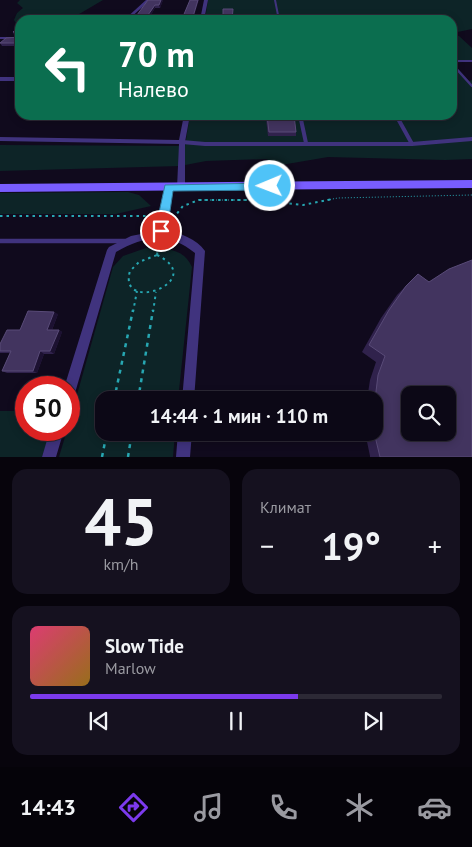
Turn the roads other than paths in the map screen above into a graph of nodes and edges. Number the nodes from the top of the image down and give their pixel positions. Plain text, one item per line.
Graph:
1 (148, 0) edge
2 (206, 0) edge
3 (275, 0) edge
4 (132, 15) edge
5 (203, 15) edge
6 (278, 15) edge
7 (0, 38) edge
8 (15, 38) edge
9 (472, 61) edge
10 (457, 62) edge
11 (457, 69) edge
12 (0, 79) edge
13 (15, 79) edge
14 (472, 86) edge
15 (185, 120) edge
16 (301, 120) edge
17 (399, 120) edge
18 (472, 139) edge
19 (0, 140) edge
20 (182, 142) junction
21 (306, 143) junction
22 (412, 144) junction
23 (472, 184) edge
24 (0, 188) edge
25 (169, 188) junction
26 (181, 188) junction
27 (160, 233) junction
28 (0, 241) edge
29 (125, 242) junction
30 (74, 376) edge
31 (189, 391) edge
32 (54, 441) edge
33 (184, 441) edge
34 (49, 457) edge
35 (183, 457) edge

1 - 4 street
2 - 5 street
3 - 6 lane
7 - 8 street
9 - 10 street
11 - 14 lane
12 - 13 street
15 - 20 street
16 - 21 lane
17 - 22 lane
18 - 22 lane
19 - 20 street
20 - 21 lane
20 - 26 street
21 - 22 lane
23 - 26 main road
24 - 25 main road
25 - 26 main road
25 - 27 street
27 - 29 street
27 - 31 street
28 - 29 lane
29 - 30 street
32 - 34 street
33 - 35 street

